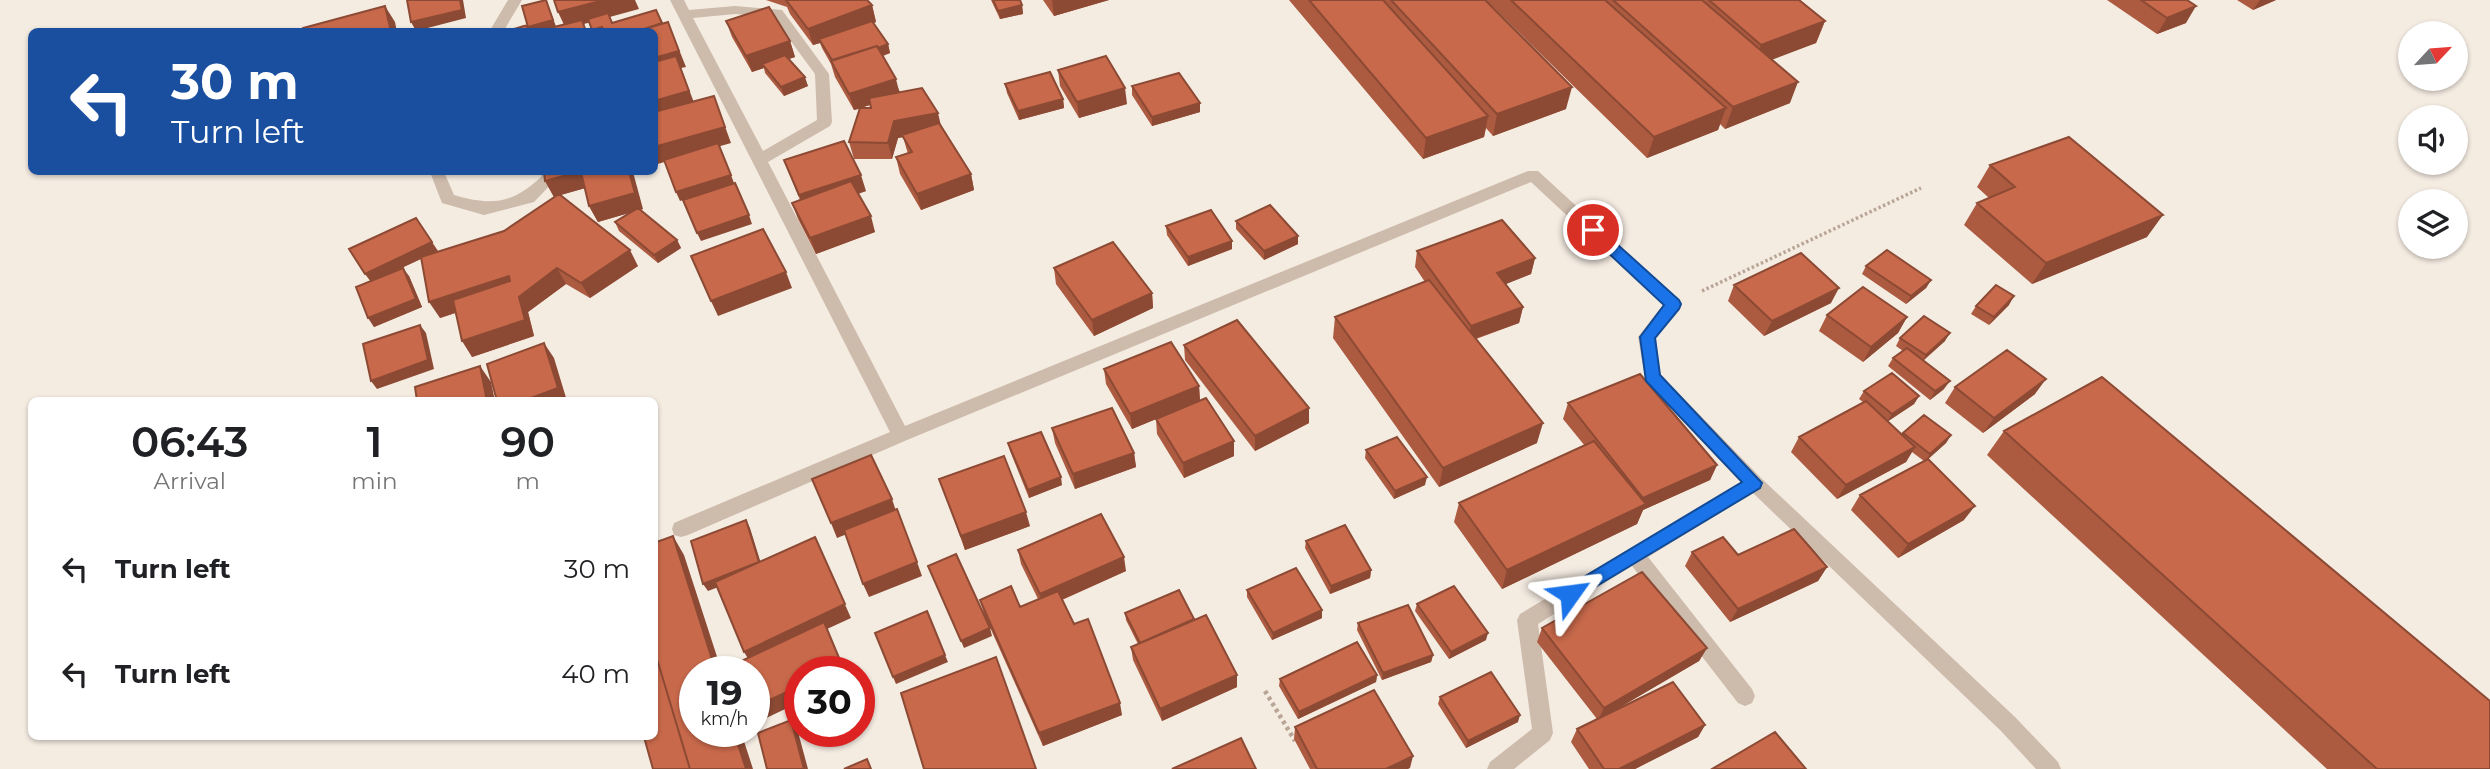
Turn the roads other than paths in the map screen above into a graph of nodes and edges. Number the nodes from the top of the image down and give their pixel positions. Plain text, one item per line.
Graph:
1 (515, 0) edge
2 (681, 8) edge
3 (498, 28) edge
4 (758, 161) junction
5 (438, 175) edge
6 (548, 175) edge
7 (901, 435) junction
8 (1754, 483) junction
9 (681, 529) dead end
10 (1635, 555) junction
11 (1745, 696) dead end
12 (1498, 769) edge
13 (2050, 769) edge

1 - 3 street
2 - 4 street
2 - 4 street
4 - 7 street
5 - 6 street
7 - 8 street
7 - 9 street
8 - 10 street
8 - 13 street
10 - 11 street
10 - 12 street

